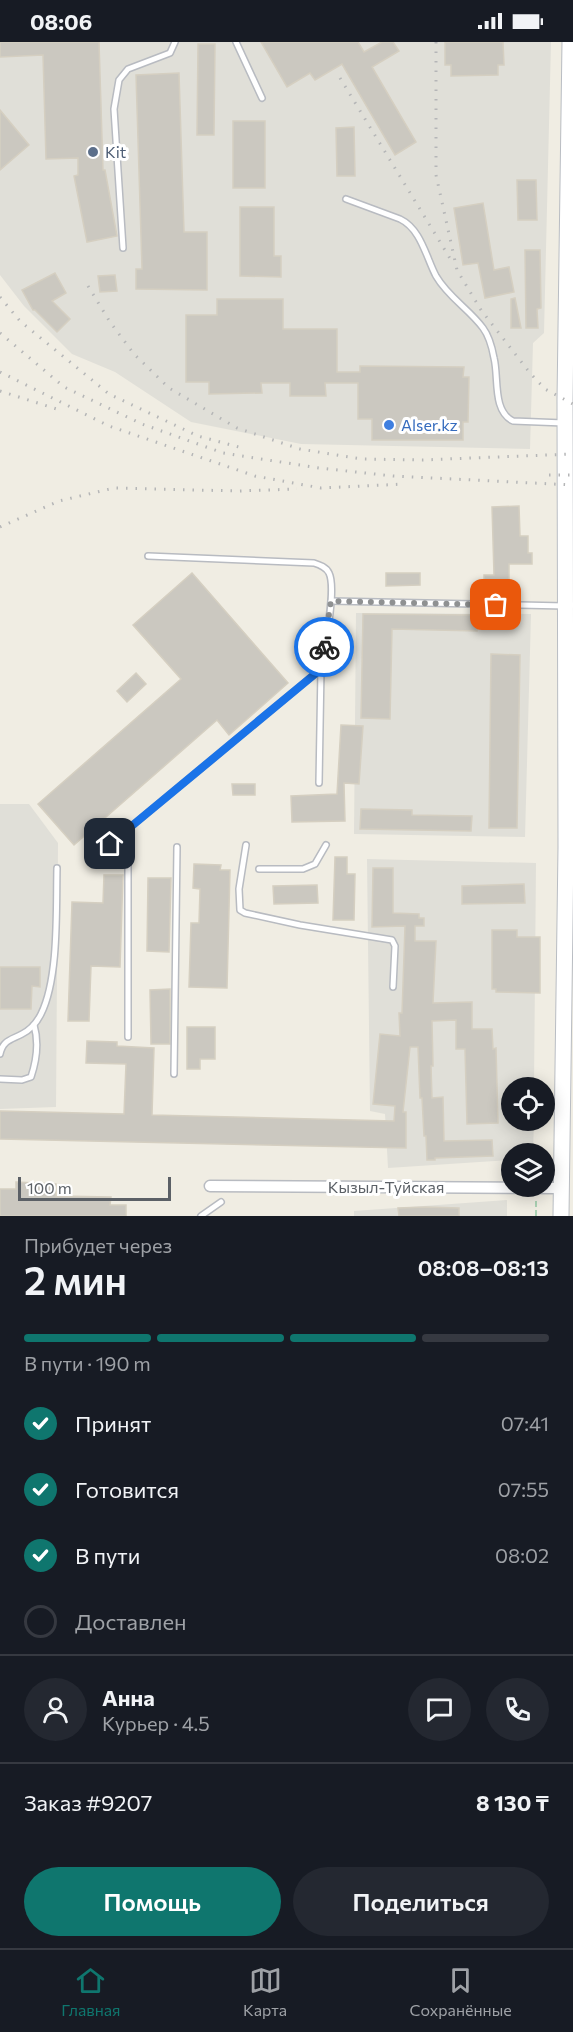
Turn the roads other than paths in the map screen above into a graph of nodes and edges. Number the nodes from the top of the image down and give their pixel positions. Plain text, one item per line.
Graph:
1 (175, 42) edge
2 (236, 42) edge
3 (570, 42) edge
4 (262, 98) dead end
5 (346, 198) dead end
6 (123, 248) dead end
7 (569, 389) edge
8 (565, 423) junction
9 (148, 556) dead end
10 (569, 560) edge
11 (331, 601) junction
12 (569, 605) edge
13 (321, 669) junction
14 (319, 783) dead end
15 (110, 844) dead end
16 (246, 844) dead end
17 (326, 845) dead end
18 (177, 847) dead end
19 (128, 858) dead end
20 (57, 868) dead end
21 (259, 869) dead end
22 (393, 987) dead end
23 (34, 1025) junction
24 (128, 1037) dead end
25 (0, 1054) edge
26 (174, 1074) dead end
27 (0, 1079) edge
28 (210, 1186) dead end
29 (501, 1187) edge
30 (555, 1188) edge
31 (562, 1188) junction
32 (222, 1202) dead end
33 (201, 1216) edge
34 (561, 1216) edge

1 - 6 lane
2 - 4 lane
3 - 7 main road
5 - 8 lane
7 - 8 main road
8 - 10 main road
9 - 11 lane
10 - 12 main road
11 - 12 lane
11 - 13 lane
12 - 31 main road
13 - 14 lane
13 - 15 lane
16 - 22 lane
17 - 21 lane
18 - 26 lane
19 - 24 lane
20 - 23 lane
23 - 25 lane
23 - 27 lane
28 - 29 street, Кызыл-Туйская
30 - 31 street, Кызыл-Туйская
31 - 34 main road
32 - 33 lane

